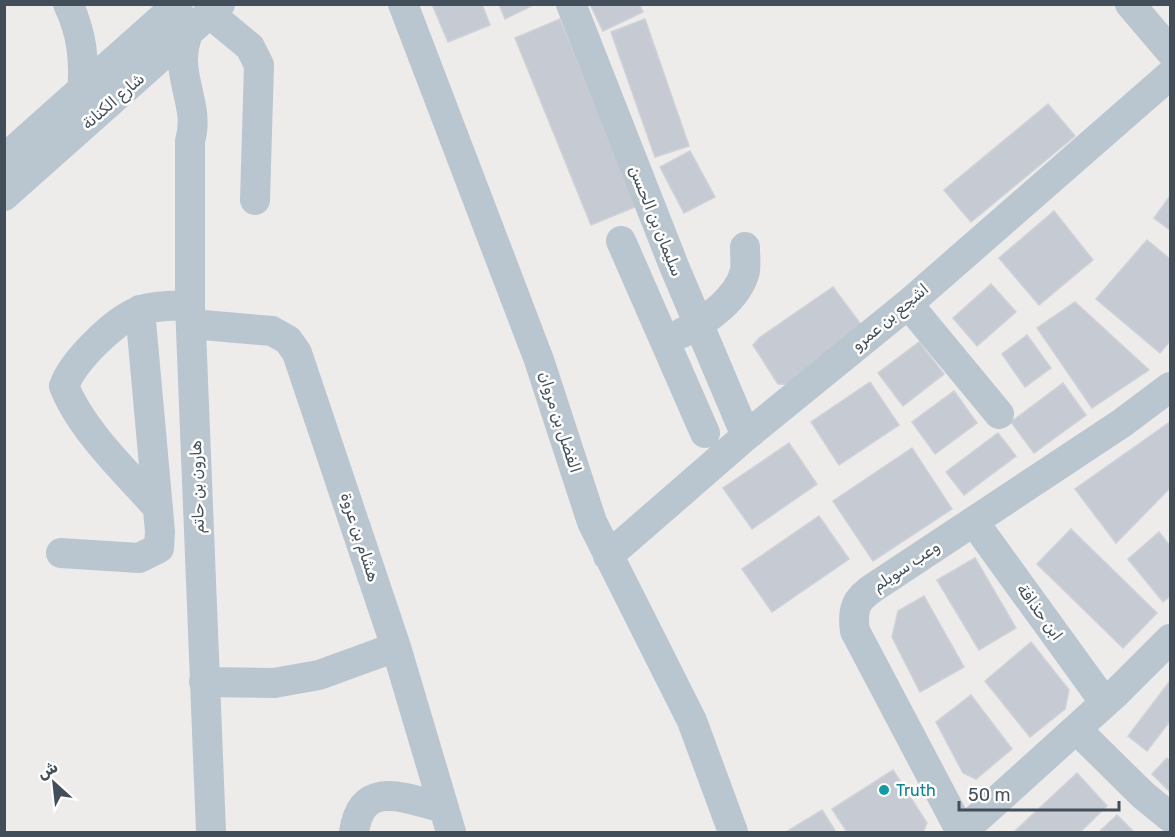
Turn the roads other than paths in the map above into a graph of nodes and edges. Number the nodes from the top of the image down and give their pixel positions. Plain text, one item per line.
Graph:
1 (178, 4) edge
2 (403, 4) edge
3 (571, 4) edge
4 (1130, 4) edge
5 (215, 9) edge
6 (73, 14) edge
7 (187, 36) junction
8 (136, 45) junction
9 (1170, 51) edge
10 (1170, 75) edge
11 (136, 81) junction
12 (82, 93) junction
13 (190, 141) junction
14 (4, 159) edge
15 (4, 196) edge
16 (255, 200) dead end
17 (621, 241) dead end
18 (745, 248) dead end
19 (908, 304) junction
20 (191, 321) junction
21 (141, 325) junction
22 (699, 325) junction
23 (665, 342) junction
24 (1170, 387) edge
25 (999, 414) dead end
26 (705, 433) dead end
27 (746, 436) junction
28 (158, 508) junction
29 (974, 522) junction
30 (61, 553) dead end
31 (608, 556) junction
32 (1170, 639) edge
33 (396, 647) junction
34 (204, 682) junction
35 (1105, 703) junction
36 (1076, 729) junction
37 (1143, 795) junction
38 (1170, 817) edge
39 (447, 820) edge
40 (211, 832) edge
41 (354, 832) edge
42 (733, 832) edge
43 (961, 832) edge
44 (1161, 832) edge

1 - 8 street, شارع الكنانة
2 - 31 street, الفضل بن مروان
3 - 22 street, سليمان بن الحسن
4 - 9 street
5 - 7 street, شارع الكنانة
5 - 16 street
6 - 8 street
6 - 12 street
7 - 11 street, شارع الكنانة
7 - 13 street, هارون بن حاتم
8 - 12 street, شارع الكنانة
10 - 19 street, اشجع بن عمرو
11 - 13 street, هارون بن حاتم
11 - 15 street, شارع الكنانة
12 - 14 street, شارع الكنانة
13 - 20 street, هارون بن حاتم
17 - 23 street
18 - 22 street
19 - 25 street
19 - 27 street, اشجع بن عمرو
20 - 21 street, هشام بن عروة
20 - 33 street, هشام بن عروة
20 - 34 street, هارون بن حاتم
21 - 28 street
21 - 28 street, هشام بن عروة
22 - 23 street
22 - 27 street, سليمان بن الحسن
23 - 26 street
24 - 29 street, وعب سويلم
27 - 31 street, اشجع بن عمرو
28 - 30 street
29 - 35 street, ابن حذافة
29 - 43 street, وعب سويلم
31 - 42 street, الفضل بن مروان
32 - 35 street
33 - 34 street
33 - 39 street, هشام بن عروة
34 - 40 street, هارون بن حاتم
35 - 36 street
36 - 37 street
36 - 43 street
37 - 38 street
37 - 44 street
39 - 41 street

